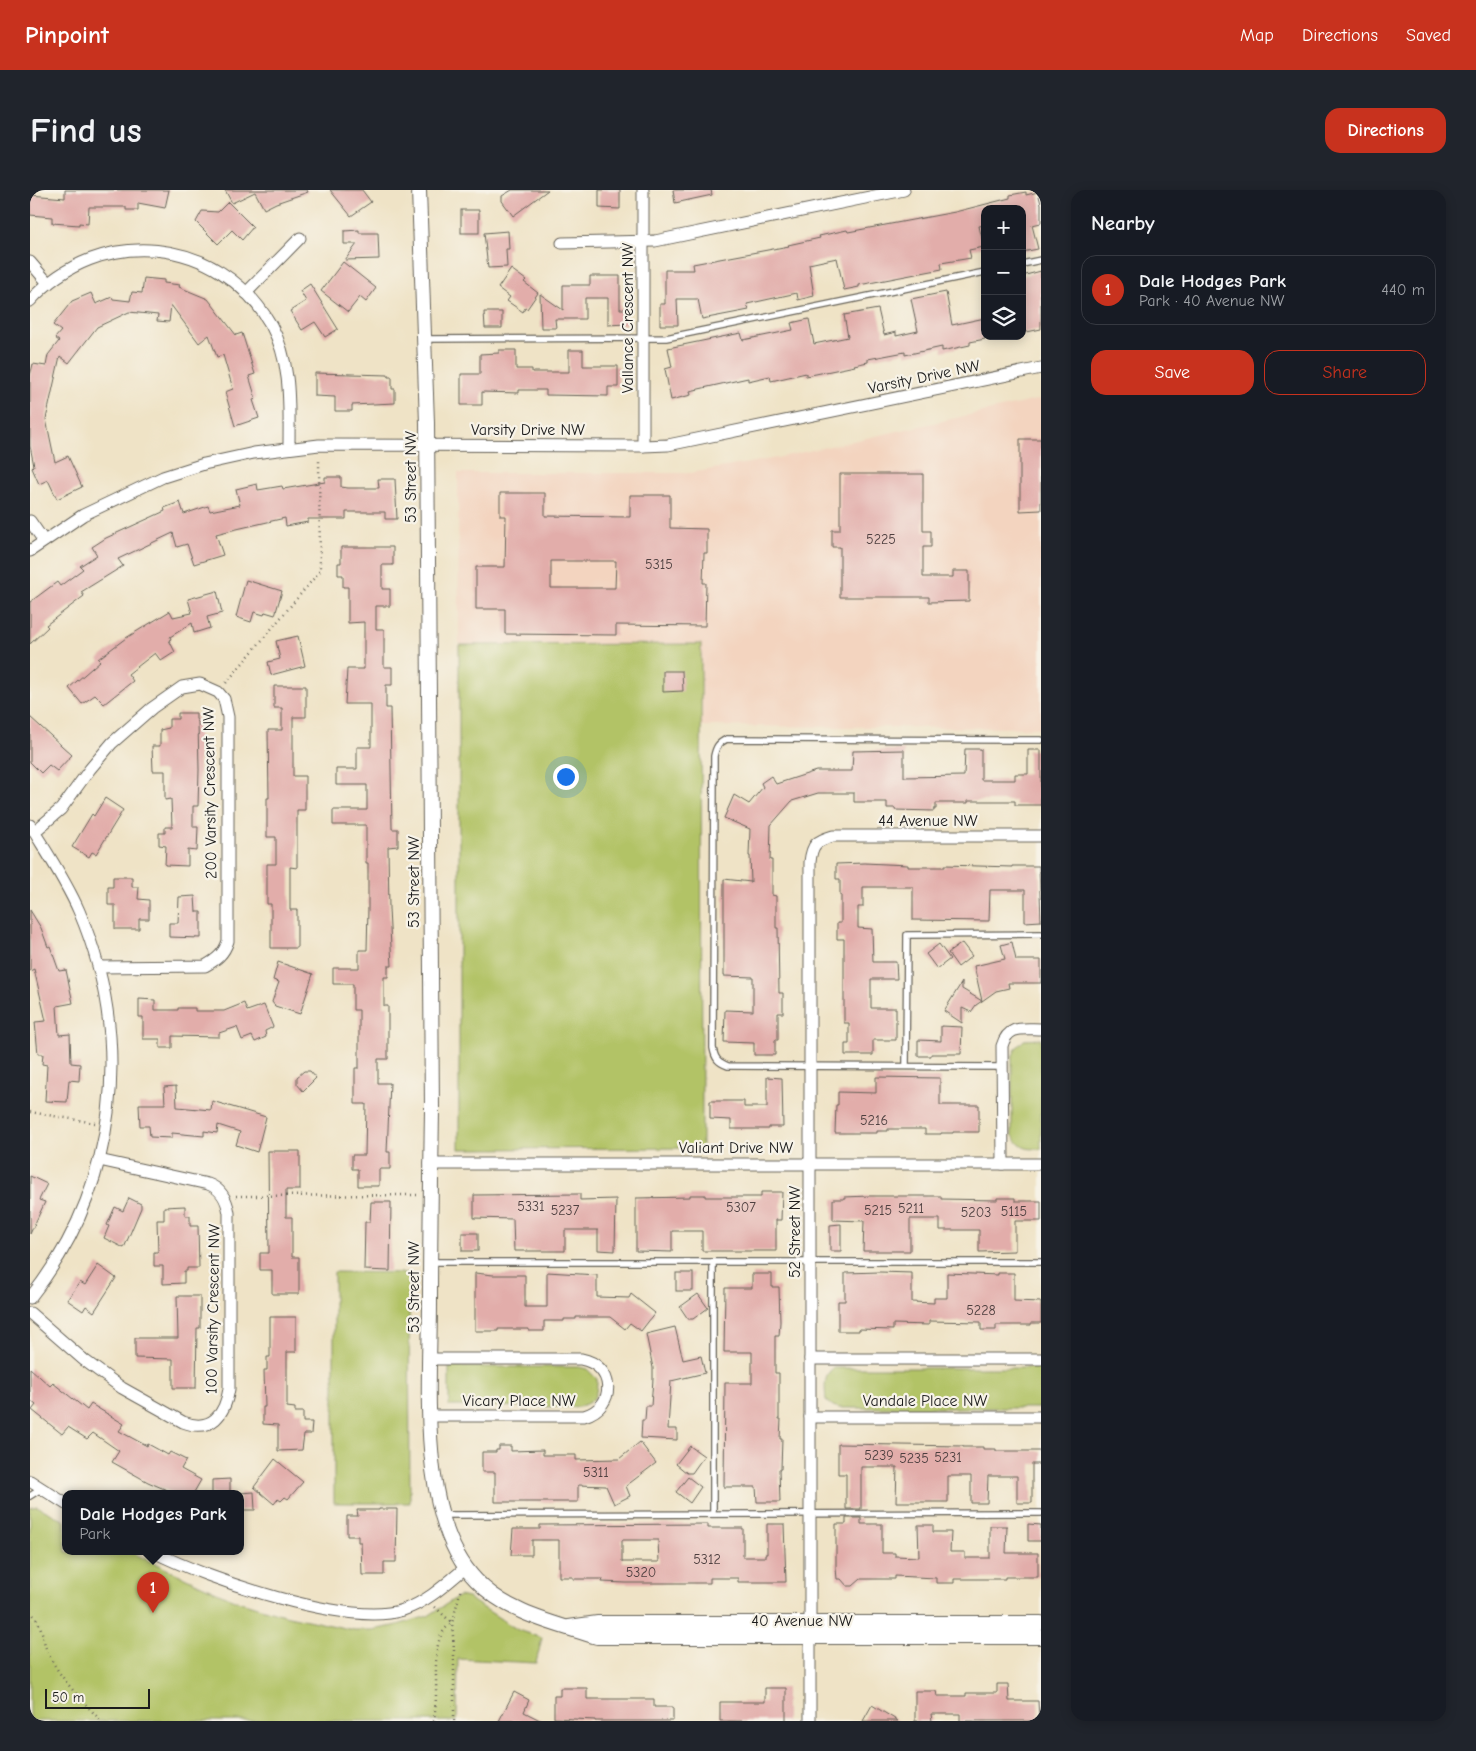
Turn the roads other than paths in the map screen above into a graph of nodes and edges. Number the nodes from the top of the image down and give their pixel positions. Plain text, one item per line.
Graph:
1 (419, 190) edge
2 (643, 190) edge
3 (904, 190) edge
4 (300, 238) dead end
5 (643, 242) junction
6 (562, 243) dead end
7 (1041, 260) edge
8 (30, 262) edge
9 (1026, 263) edge
10 (981, 273) edge
11 (48, 283) junction
12 (246, 292) junction
13 (30, 301) edge
14 (424, 339) junction
15 (643, 339) junction
16 (1041, 368) edge
17 (427, 445) junction
18 (643, 446) junction
19 (288, 448) junction
20 (30, 521) edge
21 (44, 541) junction
22 (30, 551) edge
23 (1041, 740) edge
24 (32, 828) edge
25 (1041, 836) edge
26 (816, 843) joint
27 (1041, 934) edge
28 (99, 967) junction
29 (1041, 1029) edge
30 (810, 1065) junction
31 (906, 1065) junction
32 (1002, 1067) junction
33 (99, 1160) junction
34 (430, 1164) junction
35 (810, 1164) junction
36 (1003, 1164) junction
37 (1041, 1164) edge
38 (430, 1262) junction
39 (713, 1262) junction
40 (810, 1262) junction
41 (1041, 1262) edge
42 (30, 1298) edge
43 (30, 1313) edge
44 (430, 1359) junction
45 (810, 1359) junction
46 (1041, 1359) edge
47 (430, 1416) junction
48 (1041, 1416) edge
49 (810, 1417) junction
50 (30, 1481) edge
51 (41, 1489) junction
52 (30, 1496) edge
53 (62, 1502) edge
54 (713, 1513) junction
55 (810, 1513) junction
56 (1041, 1513) edge
57 (441, 1515) junction
58 (161, 1555) edge
59 (465, 1568) junction
60 (810, 1622) junction
61 (1041, 1623) edge
62 (565, 1627) junction
63 (810, 1637) junction
64 (1041, 1637) edge
65 (810, 1721) edge

1 - 14 street, 53 Street NW
2 - 5 street, Vallance Crescent NW
3 - 5 street
4 - 12 street
5 - 6 street
5 - 15 street, Vallance Crescent NW
7 - 9 lane
8 - 11 street
10 - 15 lane
11 - 12 street
11 - 13 street
12 - 19 street
14 - 15 lane
14 - 17 street, 53 Street NW
15 - 18 street, Vallance Crescent NW
16 - 18 street, Varsity Drive NW
17 - 18 street, Varsity Drive NW
17 - 19 street, Varsity Drive NW
17 - 34 street, 53 Street NW
19 - 21 street, Varsity Drive NW
20 - 21 street
21 - 22 street, Varsity Drive NW
23 - 30 lane
24 - 28 street
24 - 28 street, 200 Varsity Crescent NW
25 - 26 street, 44 Avenue NW
26 - 30 street, 52 Street NW
27 - 31 lane
28 - 33 street
29 - 32 street
30 - 31 lane
30 - 35 street, 52 Street NW
31 - 32 lane
32 - 36 street
33 - 42 street
33 - 43 street, 100 Varsity Crescent NW
34 - 35 street, Valiant Drive NW
34 - 38 street, 53 Street NW
35 - 36 street, Valiant Drive NW
35 - 40 street, 52 Street NW
36 - 37 street, Valiant Drive NW
38 - 39 lane
38 - 44 street, 53 Street NW
39 - 40 lane
39 - 54 lane
40 - 41 lane
40 - 45 street, 52 Street NW
44 - 47 street, 53 Street NW
44 - 47 street, Vicary Place NW
45 - 46 street
45 - 49 street, 52 Street NW
47 - 57 street, 53 Street NW
48 - 49 street, Vandale Place NW
49 - 55 street, 52 Street NW
50 - 51 street
51 - 52 lane
51 - 53 street
54 - 55 lane
54 - 57 lane
55 - 56 lane
55 - 60 street, 52 Street NW
57 - 59 street, 53 Street NW
58 - 59 street
59 - 62 street, 40 Avenue NW
60 - 61 street, 40 Avenue NW
60 - 62 street, 40 Avenue NW
60 - 63 street, 52 Street NW
62 - 63 street, 40 Avenue NW
63 - 64 street, 40 Avenue NW
63 - 65 street, 52 Street NW

